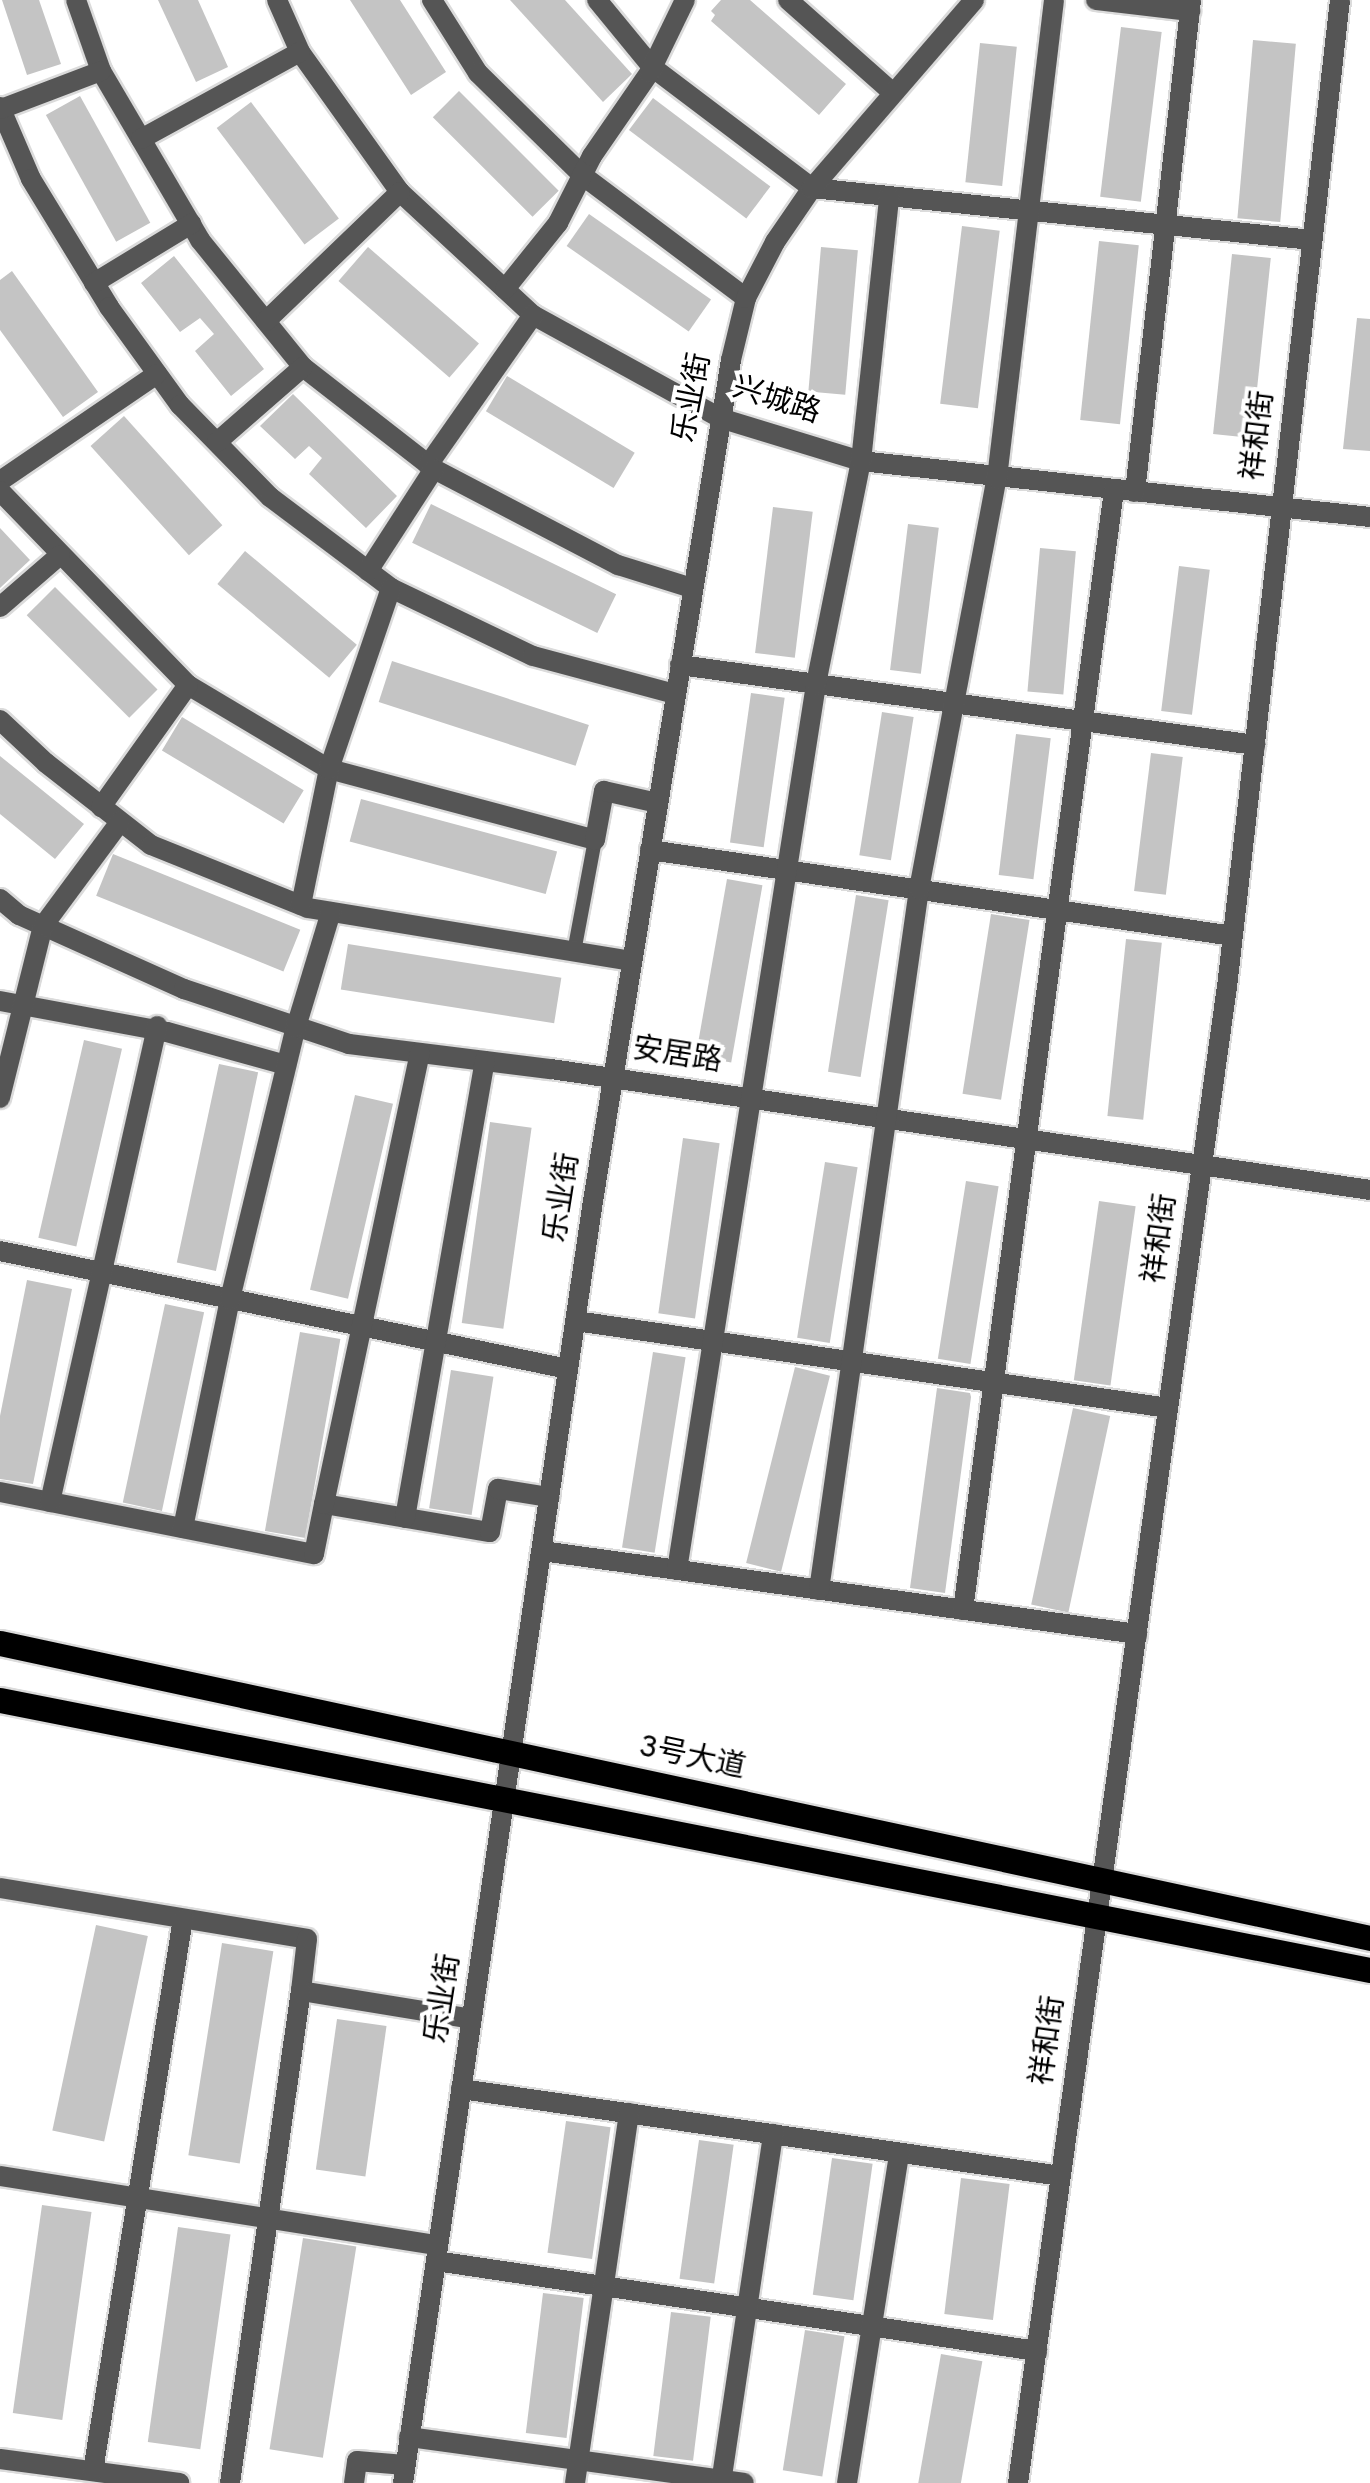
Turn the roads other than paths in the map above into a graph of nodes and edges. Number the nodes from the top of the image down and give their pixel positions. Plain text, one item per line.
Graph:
1 (76, 0) edge
2 (276, 0) edge
3 (597, 0) edge
4 (685, 0) edge
5 (788, 0) edge
6 (974, 0) edge
7 (1054, 0) edge
8 (1096, 0) edge
9 (1340, 0) edge
10 (439, 2) edge
11 (1191, 6) edge
12 (300, 52) junction
13 (652, 67) junction
14 (101, 71) junction
15 (894, 93) junction
16 (0, 108) edge
17 (141, 139) junction
18 (582, 175) junction
19 (812, 188) junction
20 (400, 192) junction
21 (889, 196) junction
22 (1030, 211) junction
23 (191, 224) junction
24 (1166, 225) junction
25 (1312, 240) junction
26 (94, 283) junction
27 (505, 290) junction
28 (746, 298) junction
29 (533, 315) junction
30 (266, 322) junction
31 (303, 367) junction
32 (158, 374) junction
33 (720, 418) junction
34 (216, 442) junction
35 (862, 460) junction
36 (431, 467) junction
37 (997, 478) junction
38 (0, 481) edge
39 (0, 491) edge
40 (1125, 491) junction
41 (1282, 508) junction
42 (1370, 517) edge
43 (60, 555) junction
44 (368, 571) junction
45 (391, 588) junction
46 (692, 588) junction
47 (0, 607) edge
48 (680, 665) junction
49 (816, 684) junction
50 (188, 685) junction
51 (675, 694) junction
52 (957, 704) junction
53 (0, 720) edge
54 (1084, 721) junction
55 (1255, 745) junction
56 (329, 768) junction
57 (658, 803) junction
58 (101, 807) junction
59 (120, 822) junction
60 (594, 840) junction
61 (650, 850) junction
62 (786, 870) junction
63 (919, 889) junction
64 (0, 899) edge
65 (301, 905) junction
66 (1058, 910) junction
67 (331, 912) junction
68 (43, 926) junction
69 (1233, 936) junction
70 (574, 952) junction
71 (632, 961) junction
72 (0, 1000) edge
73 (24, 1002) junction
74 (296, 1027) junction
75 (156, 1028) junction
76 (420, 1053) junction
77 (485, 1061) junction
78 (286, 1065) junction
79 (614, 1078) junction
80 (0, 1098) edge
81 (750, 1098) junction
82 (889, 1119) junction
83 (1028, 1140) junction
84 (1202, 1166) junction
85 (1370, 1190) edge
86 (0, 1251) edge
87 (100, 1272) junction
88 (230, 1299) junction
89 (576, 1321) junction
90 (362, 1326) junction
91 (436, 1342) junction
92 (712, 1342) junction
93 (853, 1362) junction
94 (568, 1369) junction
95 (994, 1383) junction
96 (1168, 1408) junction
97 (0, 1492) edge
98 (549, 1496) junction
99 (50, 1502) junction
100 (324, 1504) junction
101 (404, 1518) junction
102 (183, 1528) junction
103 (542, 1551) junction
104 (677, 1570) junction
105 (820, 1590) junction
106 (963, 1610) junction
107 (1136, 1634) junction
108 (0, 1643) edge
109 (0, 1700) edge
110 (512, 1753) junction
111 (506, 1800) junction
112 (1103, 1880) junction
113 (0, 1888) edge
114 (1098, 1916) junction
115 (183, 1918) junction
116 (1370, 1938) edge
117 (1370, 1970) edge
118 (301, 1991) junction
119 (472, 2018) junction
120 (461, 2089) junction
121 (629, 2113) junction
122 (773, 2134) junction
123 (899, 2152) junction
124 (0, 2176) edge
125 (1061, 2176) junction
126 (140, 2198) junction
127 (268, 2218) junction
128 (437, 2253) junction
129 (604, 2286) junction
130 (747, 2308) junction
131 (872, 2326) junction
132 (1036, 2350) junction
133 (409, 2437) junction
134 (0, 2458) edge
135 (579, 2460) junction
136 (93, 2471) junction
137 (404, 2474) edge
138 (721, 2482) edge
139 (179, 2483) edge
140 (230, 2483) edge
141 (354, 2483) edge
142 (576, 2483) edge
143 (744, 2483) edge
144 (847, 2483) edge
145 (1018, 2483) edge

1 - 14 street
2 - 12 street, 兴城路
3 - 13 street
4 - 13 street
5 - 15 street
6 - 15 street, 乐业街
7 - 22 street
8 - 11 street
9 - 25 street, 祥和街
10 - 18 street
11 - 24 street
12 - 17 street
12 - 20 street, 兴城路
13 - 18 street
13 - 19 street
14 - 16 street
14 - 17 street
15 - 19 street, 乐业街
16 - 26 street
17 - 23 street
18 - 27 street
18 - 28 street
19 - 21 street
19 - 28 street, 乐业街
20 - 27 street, 兴城路
20 - 30 street
21 - 22 street
21 - 35 street
22 - 24 street
22 - 37 street
23 - 26 street
23 - 30 street
24 - 25 street
24 - 40 street
25 - 41 street, 祥和街
26 - 32 street
27 - 29 street, 兴城路
28 - 33 street, 乐业街
29 - 33 street, 兴城路
29 - 36 street
30 - 31 street
31 - 34 street
31 - 36 street
32 - 34 street
32 - 38 street
33 - 35 street, 兴城路
33 - 46 street, 乐业街
34 - 44 street
35 - 37 street, 兴城路
35 - 49 street
36 - 44 street
36 - 46 street
37 - 40 street, 兴城路
37 - 52 street
39 - 43 street
40 - 41 street, 兴城路
40 - 54 street
41 - 42 street, 兴城路
41 - 55 street, 祥和街
43 - 47 street
43 - 50 street
44 - 45 street
45 - 51 street
45 - 56 street
46 - 48 street, 乐业街
48 - 49 street
48 - 51 street, 乐业街
49 - 52 street
49 - 62 street
50 - 56 street
50 - 58 street
51 - 57 street, 乐业街
52 - 54 street
52 - 63 street
53 - 58 street
54 - 55 street
54 - 66 street
55 - 69 street, 祥和街
56 - 60 street
56 - 65 street
57 - 60 street
57 - 61 street, 乐业街
58 - 59 street
59 - 65 street
59 - 68 street
60 - 70 lane
61 - 62 street
61 - 71 street, 乐业街
62 - 63 street
62 - 81 street
63 - 66 street
63 - 82 street
64 - 68 street, 安居路
65 - 67 street
66 - 69 street
66 - 83 street
67 - 70 street
67 - 74 street
68 - 73 street
68 - 74 street, 安居路
69 - 84 street, 祥和街
70 - 71 street
71 - 79 street, 乐业街
72 - 73 street
73 - 75 street
73 - 80 street
74 - 76 street, 安居路
74 - 78 street
75 - 78 street
75 - 87 street
76 - 77 street, 安居路
76 - 90 street
77 - 79 street, 安居路
77 - 91 street
78 - 88 street
79 - 81 street, 安居路
79 - 89 street, 乐业街
81 - 82 street, 安居路
81 - 92 street
82 - 83 street, 安居路
82 - 93 street
83 - 84 street, 安居路
83 - 95 street
84 - 85 street, 安居路
84 - 96 street, 祥和街
86 - 87 street
87 - 88 street
87 - 99 street
88 - 90 street
88 - 102 street
89 - 92 street
89 - 94 street, 乐业街
90 - 91 street
90 - 100 street
91 - 94 street
91 - 101 street
92 - 93 street
92 - 104 street
93 - 95 street
93 - 105 street
94 - 98 street, 乐业街
95 - 96 street
95 - 106 street
96 - 107 street, 祥和街
97 - 99 street
98 - 101 street
98 - 103 street, 乐业街
99 - 102 street
100 - 101 street
100 - 102 street
103 - 104 street
103 - 110 street, 乐业街
104 - 105 street
105 - 106 street
106 - 107 street
107 - 112 street, 祥和街
108 - 110 main road, 3号大道
109 - 111 main road
110 - 111 street, 乐业街
110 - 112 main road, 3号大道
111 - 114 main road
111 - 119 street, 乐业街
112 - 114 street, 祥和街
112 - 116 main road, 3号大道
113 - 115 street
114 - 117 main road
114 - 125 street, 祥和街
115 - 118 street
115 - 126 street
118 - 119 street
118 - 127 street
119 - 120 street, 乐业街
120 - 121 street
120 - 128 street, 乐业街
121 - 122 street
121 - 129 street
122 - 123 street
122 - 130 street
123 - 125 street
123 - 131 street
124 - 126 street
125 - 132 street, 祥和街
126 - 127 street
126 - 136 street
127 - 128 street
127 - 140 street
128 - 129 street
128 - 133 street, 乐业街
129 - 130 street
129 - 135 street
130 - 131 street
130 - 138 street
131 - 132 street
131 - 144 street
132 - 145 street, 祥和街
133 - 135 street
133 - 137 street, 乐业街
134 - 136 street
135 - 138 street
135 - 142 street
136 - 139 street
137 - 141 street
138 - 143 street

